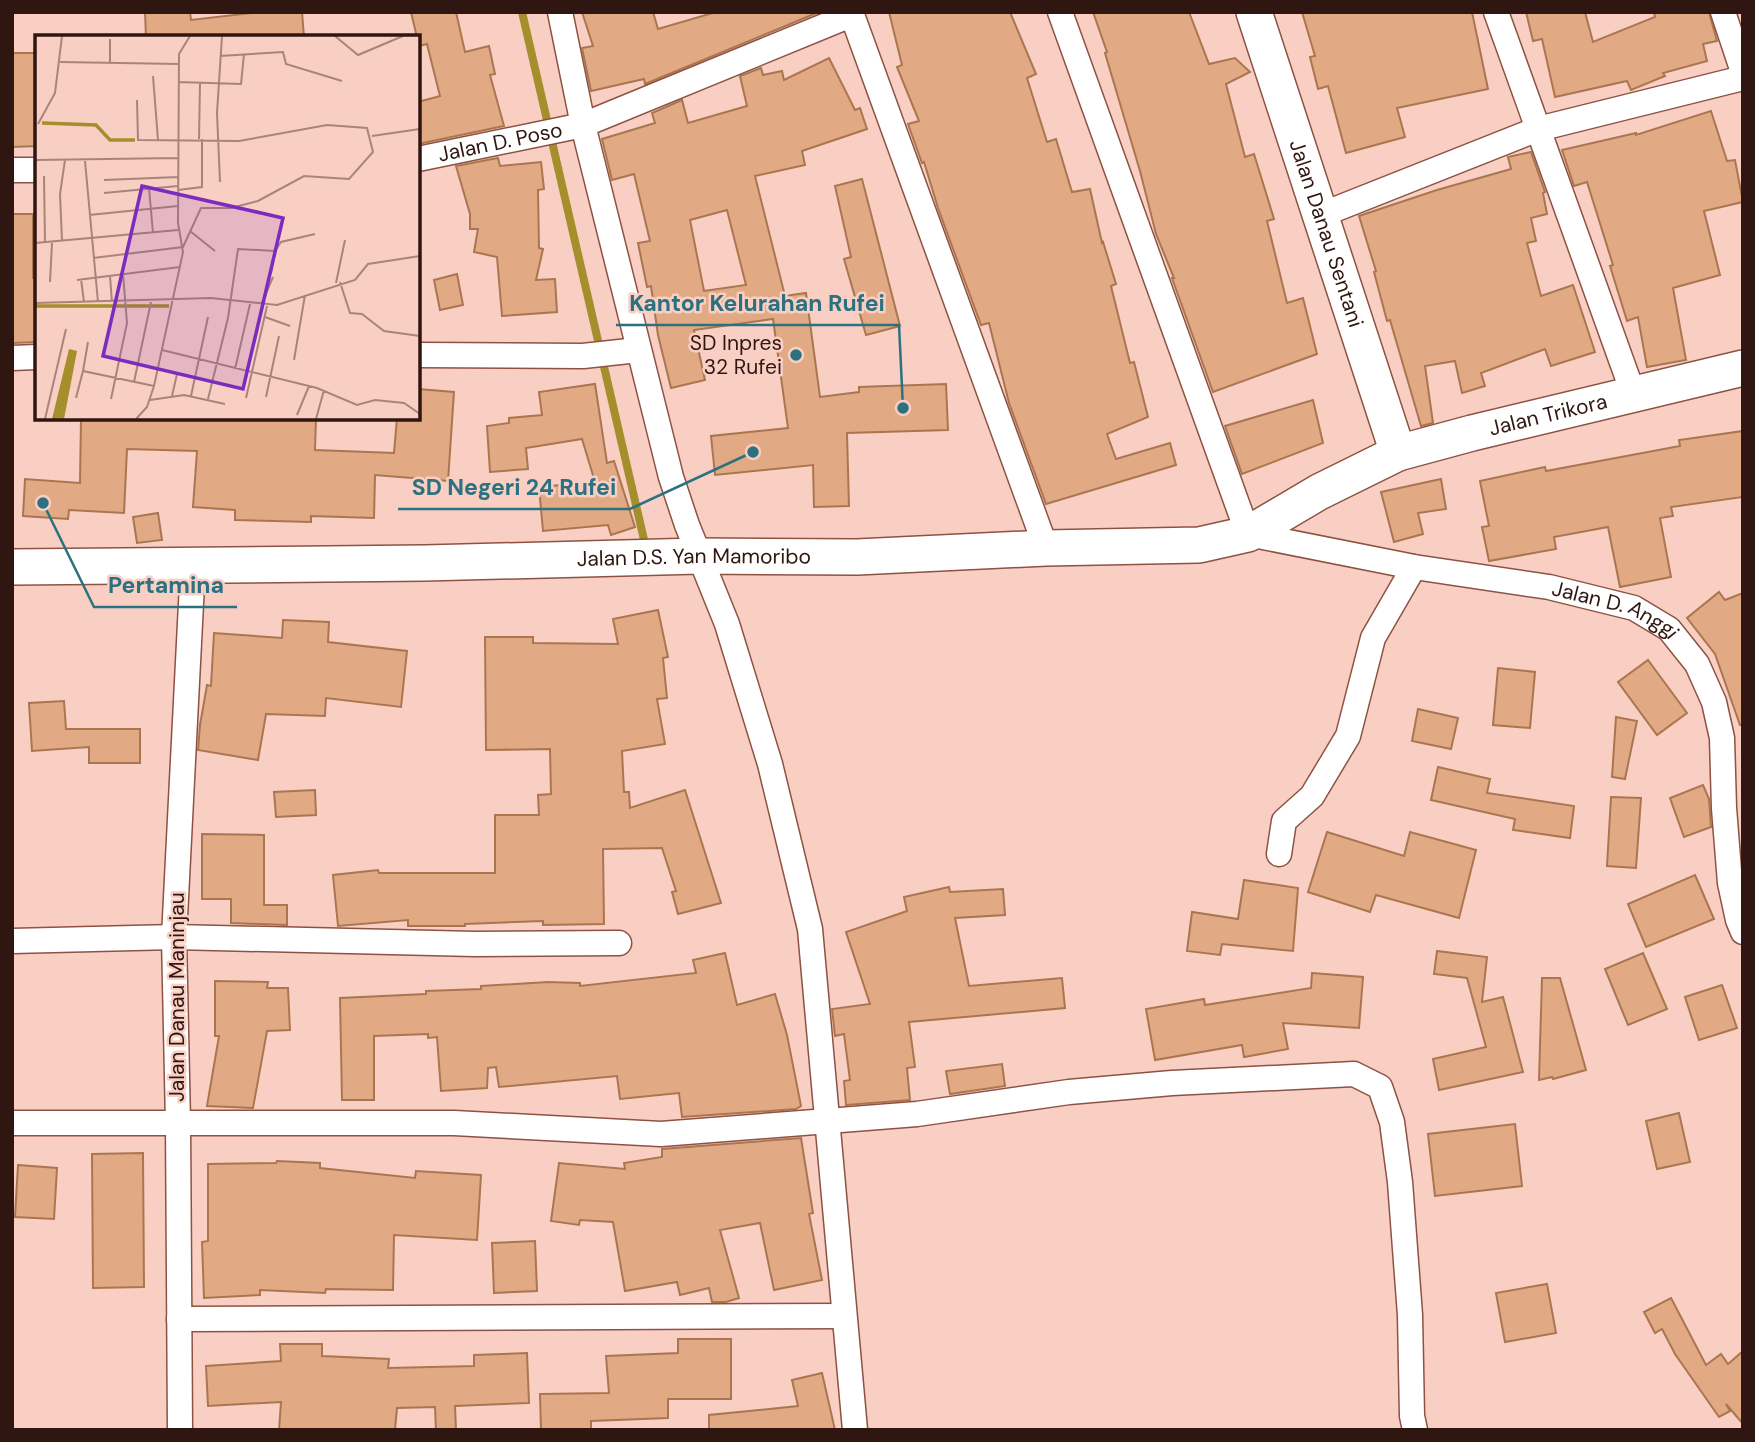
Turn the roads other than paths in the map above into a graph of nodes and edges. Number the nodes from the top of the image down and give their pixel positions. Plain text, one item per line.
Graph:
1 (560, 12) edge
2 (1060, 12) edge
3 (1254, 12) edge
4 (1496, 12) edge
5 (1723, 12) edge
6 (851, 13) edge
7 (1743, 72) edge
8 (1743, 78) edge
9 (572, 127) junction
10 (1538, 129) junction
11 (420, 159) edge
12 (12, 170) edge
13 (35, 170) edge
14 (1321, 215) junction
15 (628, 351) junction
16 (420, 355) edge
17 (35, 357) edge
18 (12, 358) edge
19 (1743, 368) edge
20 (1633, 393) junction
21 (1398, 453) junction
22 (1358, 473) joint
23 (1248, 534) junction
24 (1046, 548) junction
25 (699, 556) junction
26 (193, 564) junction
27 (1414, 567) junction
28 (12, 568) edge
29 (1279, 854) dead end
30 (1743, 932) edge
31 (174, 937) junction
32 (12, 941) edge
33 (619, 943) dead end
34 (12, 1123) edge
35 (828, 1123) junction
36 (178, 1124) junction
37 (844, 1316) junction
38 (179, 1319) junction
39 (860, 1429) edge
40 (180, 1430) edge
41 (1415, 1430) edge

1 - 9 street
2 - 23 street
3 - 14 street, Jalan Danau Sentani
4 - 10 street
5 - 7 street
6 - 9 street, Jalan D. Poso
6 - 24 street
8 - 10 street
9 - 11 street, Jalan D. Poso
9 - 15 street
10 - 14 street
10 - 20 street
12 - 13 street
14 - 21 street, Jalan Danau Sentani
15 - 16 street
15 - 25 street
17 - 18 street
19 - 20 street, Jalan Trikora
20 - 21 street, Jalan Trikora
21 - 22 street, Jalan Trikora
22 - 23 street, Jalan D.S. Yan Mamoribo
23 - 24 street, Jalan D.S. Yan Mamoribo
23 - 27 street, Jalan D. Anggi
24 - 25 street, Jalan D.S. Yan Mamoribo
25 - 26 street, Jalan D.S. Yan Mamoribo
25 - 35 street
26 - 28 street, Jalan D.S. Yan Mamoribo
26 - 31 street, Jalan Danau Maninjau
27 - 29 street
27 - 30 street, Jalan D. Anggi
31 - 32 street
31 - 33 street
31 - 36 street, Jalan Danau Maninjau
34 - 36 street
35 - 36 street
35 - 37 street
35 - 41 street
36 - 38 street, Jalan Danau Maninjau
37 - 38 street
37 - 39 street
38 - 40 street, Jalan Danau Maninjau

